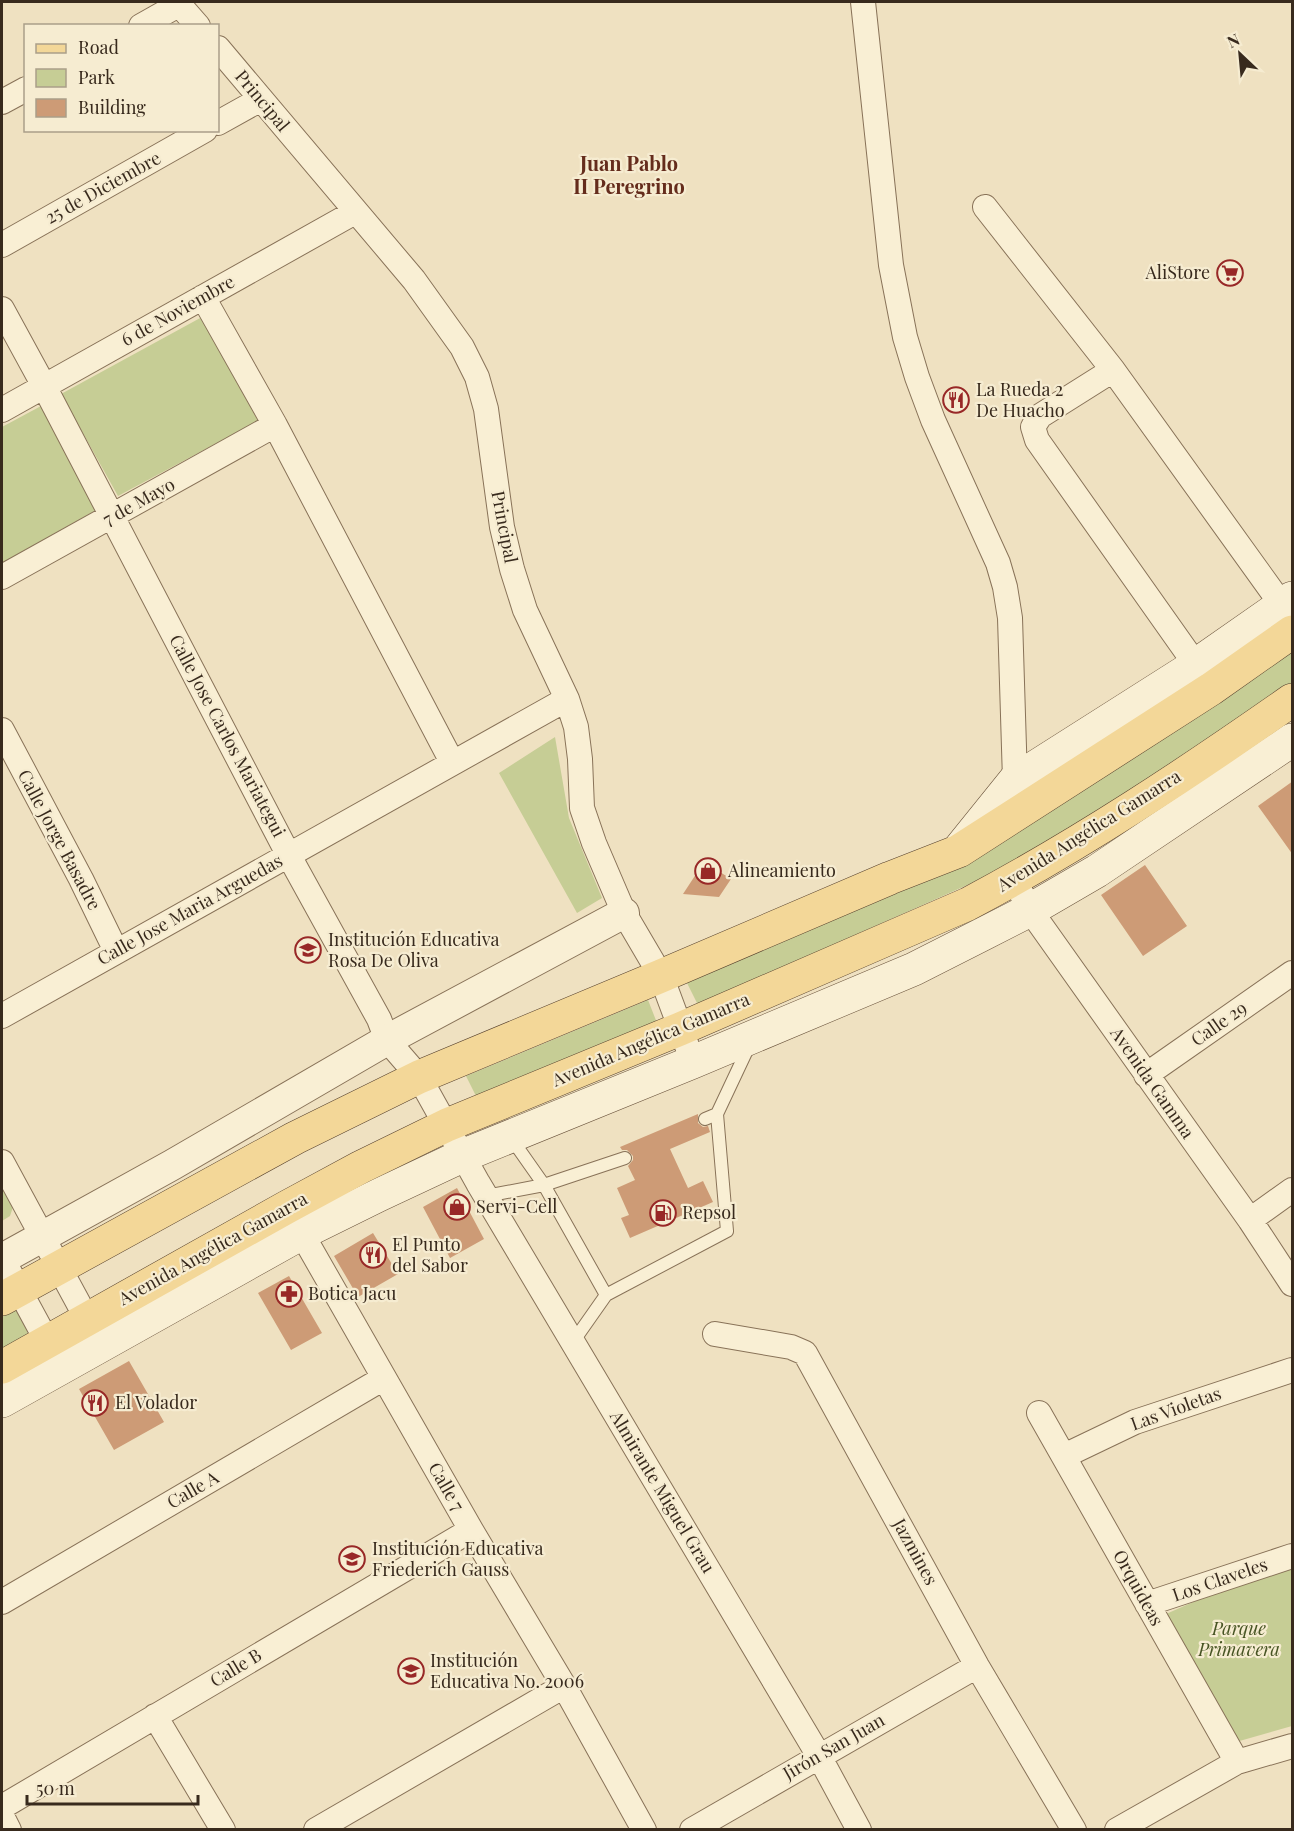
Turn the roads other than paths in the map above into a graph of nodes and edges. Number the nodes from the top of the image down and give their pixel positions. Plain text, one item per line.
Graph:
1 (863, 2) edge
2 (178, 3) edge
3 (144, 24) edge
4 (196, 24) edge
5 (219, 49) edge
6 (24, 89) edge
7 (261, 99) junction
8 (2, 102) edge
9 (219, 122) edge
10 (201, 132) edge
11 (985, 207) dead end
12 (355, 212) junction
13 (2, 245) edge
14 (203, 297) junction
15 (2, 309) edge
16 (1113, 370) junction
17 (44, 386) junction
18 (2, 410) edge
19 (275, 425) junction
20 (112, 517) junction
21 (2, 577) edge
22 (1290, 614) edge
23 (1197, 665) junction
24 (567, 699) junction
25 (1293, 700) edge
26 (2, 730) edge
27 (1293, 740) edge
28 (452, 762) junction
29 (1015, 780) junction
30 (959, 851) junction
31 (288, 854) junction
32 (1014, 879) junction
33 (1030, 910) junction
34 (624, 913) junction
35 (116, 951) junction
36 (1293, 973) edge
37 (661, 976) junction
38 (2, 1016) edge
39 (680, 1029) junction
40 (753, 1037) junction
41 (387, 1040) junction
42 (693, 1062) junction
43 (1146, 1075) junction
44 (419, 1077) junction
45 (717, 1114) junction
46 (705, 1119) dead end
47 (447, 1125) junction
48 (510, 1137) junction
49 (462, 1156) junction
50 (625, 1158) dead end
51 (2, 1162) edge
52 (544, 1185) junction
53 (1293, 1190) edge
54 (486, 1196) junction
55 (294, 1220) junction
56 (1250, 1220) junction
57 (42, 1237) junction
58 (2, 1259) edge
59 (58, 1267) junction
60 (1293, 1284) edge
61 (10, 1294) edge
62 (606, 1295) junction
63 (94, 1332) junction
64 (715, 1334) dead end
65 (573, 1342) junction
66 (54, 1355) junction
67 (2, 1367) edge
68 (1293, 1370) edge
69 (384, 1378) junction
70 (2, 1401) edge
71 (1039, 1413) dead end
72 (1064, 1456) junction
73 (471, 1530) junction
74 (1293, 1556) edge
75 (2, 1602) edge
76 (1147, 1604) junction
77 (977, 1666) junction
78 (564, 1686) junction
79 (155, 1716) junction
80 (1293, 1746) edge
81 (819, 1756) junction
82 (1237, 1762) junction
83 (2, 1807) edge
84 (2, 1816) edge
85 (9, 1830) edge
86 (223, 1830) edge
87 (316, 1830) edge
88 (644, 1830) edge
89 (692, 1830) edge
90 (859, 1830) edge
91 (1074, 1830) edge
92 (1116, 1830) edge

1 - 29 street
2 - 3 street
2 - 4 street
5 - 7 street, Principal
6 - 8 street
7 - 9 street
7 - 12 street, Principal
10 - 13 street, 25 de Diciembre
11 - 16 street
12 - 14 street, 6 de Noviembre
12 - 24 street, Principal
14 - 17 street, 6 de Noviembre
14 - 19 street
15 - 17 street, Calle Jose Carlos Mariategui
16 - 22 street
16 - 23 street
17 - 18 street, 6 de Noviembre
17 - 20 street, Calle Jose Carlos Mariategui
19 - 20 street, 7 de Mayo
19 - 28 street
20 - 21 street, 7 de Mayo
20 - 31 street, Calle Jose Carlos Mariategui
22 - 23 main road
22 - 30 main road
23 - 29 main road
24 - 28 street, Calle Jose Maria Arguedas
24 - 34 street, Principal
25 - 32 main road, Avenida Angélica Gamarra
26 - 35 street, Calle Jorge Basadre
27 - 33 main road, Avenida Angélica Gamarra
28 - 31 street, Calle Jose Maria Arguedas
29 - 30 main road
30 - 37 main road
31 - 35 street, Calle Jose Maria Arguedas
31 - 41 street, Calle Jose Carlos Mariategui
32 - 33 street, Avenida Gamma
32 - 39 main road, Avenida Angélica Gamarra
33 - 40 main road, Avenida Angélica Gamarra
33 - 43 street, Avenida Gamma
34 - 37 street, Principal
34 - 41 street
35 - 38 street, Calle Jose Maria Arguedas
36 - 43 street, Calle 29
37 - 39 street, Principal
37 - 44 main road
39 - 42 street, Principal
39 - 47 main road, Avenida Angélica Gamarra
40 - 42 main road, Avenida Angélica Gamarra
40 - 45 lane
41 - 44 street, Calle Jose Carlos Mariategui
41 - 57 street
42 - 48 main road, Avenida Angélica Gamarra
43 - 56 street, Avenida Gamma
44 - 47 street, Calle Jose Carlos Mariategui
44 - 59 main road
45 - 46 lane
45 - 62 lane
47 - 49 street, Calle Jose Carlos Mariategui
47 - 55 main road, Avenida Angélica Gamarra
48 - 49 main road, Avenida Angélica Gamarra
48 - 52 lane
49 - 54 street, Almirante Miguel Grau
49 - 55 main road, Avenida Angélica Gamarra
50 - 52 lane
51 - 57 street
52 - 54 lane
52 - 62 lane
53 - 56 street
54 - 65 street, Almirante Miguel Grau
55 - 63 main road, Avenida Angélica Gamarra
55 - 69 street, Calle 7
56 - 60 street, Avenida Gamma
57 - 58 street
57 - 59 street
58 - 61 street
59 - 61 main road
59 - 63 street
61 - 66 street
62 - 65 lane
63 - 66 main road, Avenida Angélica Gamarra
64 - 77 street, Jazmines
65 - 81 street, Almirante Miguel Grau
66 - 67 main road, Avenida Angélica Gamarra
66 - 70 main road, Avenida Angélica Gamarra
68 - 72 street, Las Violetas
69 - 73 street, Calle 7
69 - 75 street, Calle A
71 - 72 street, Orquideas
72 - 76 street, Orquideas
73 - 78 street, Calle 7
73 - 79 street, Calle B
74 - 76 street, Los Claveles
76 - 82 street, Orquideas
77 - 81 street, Jirón San Juan
77 - 91 street, Jazmines
78 - 87 street
78 - 88 street, Calle 7
79 - 83 street, Calle B
79 - 86 street
80 - 82 street
81 - 89 street, Jirón San Juan
81 - 90 street, Almirante Miguel Grau
82 - 92 street
84 - 85 street

